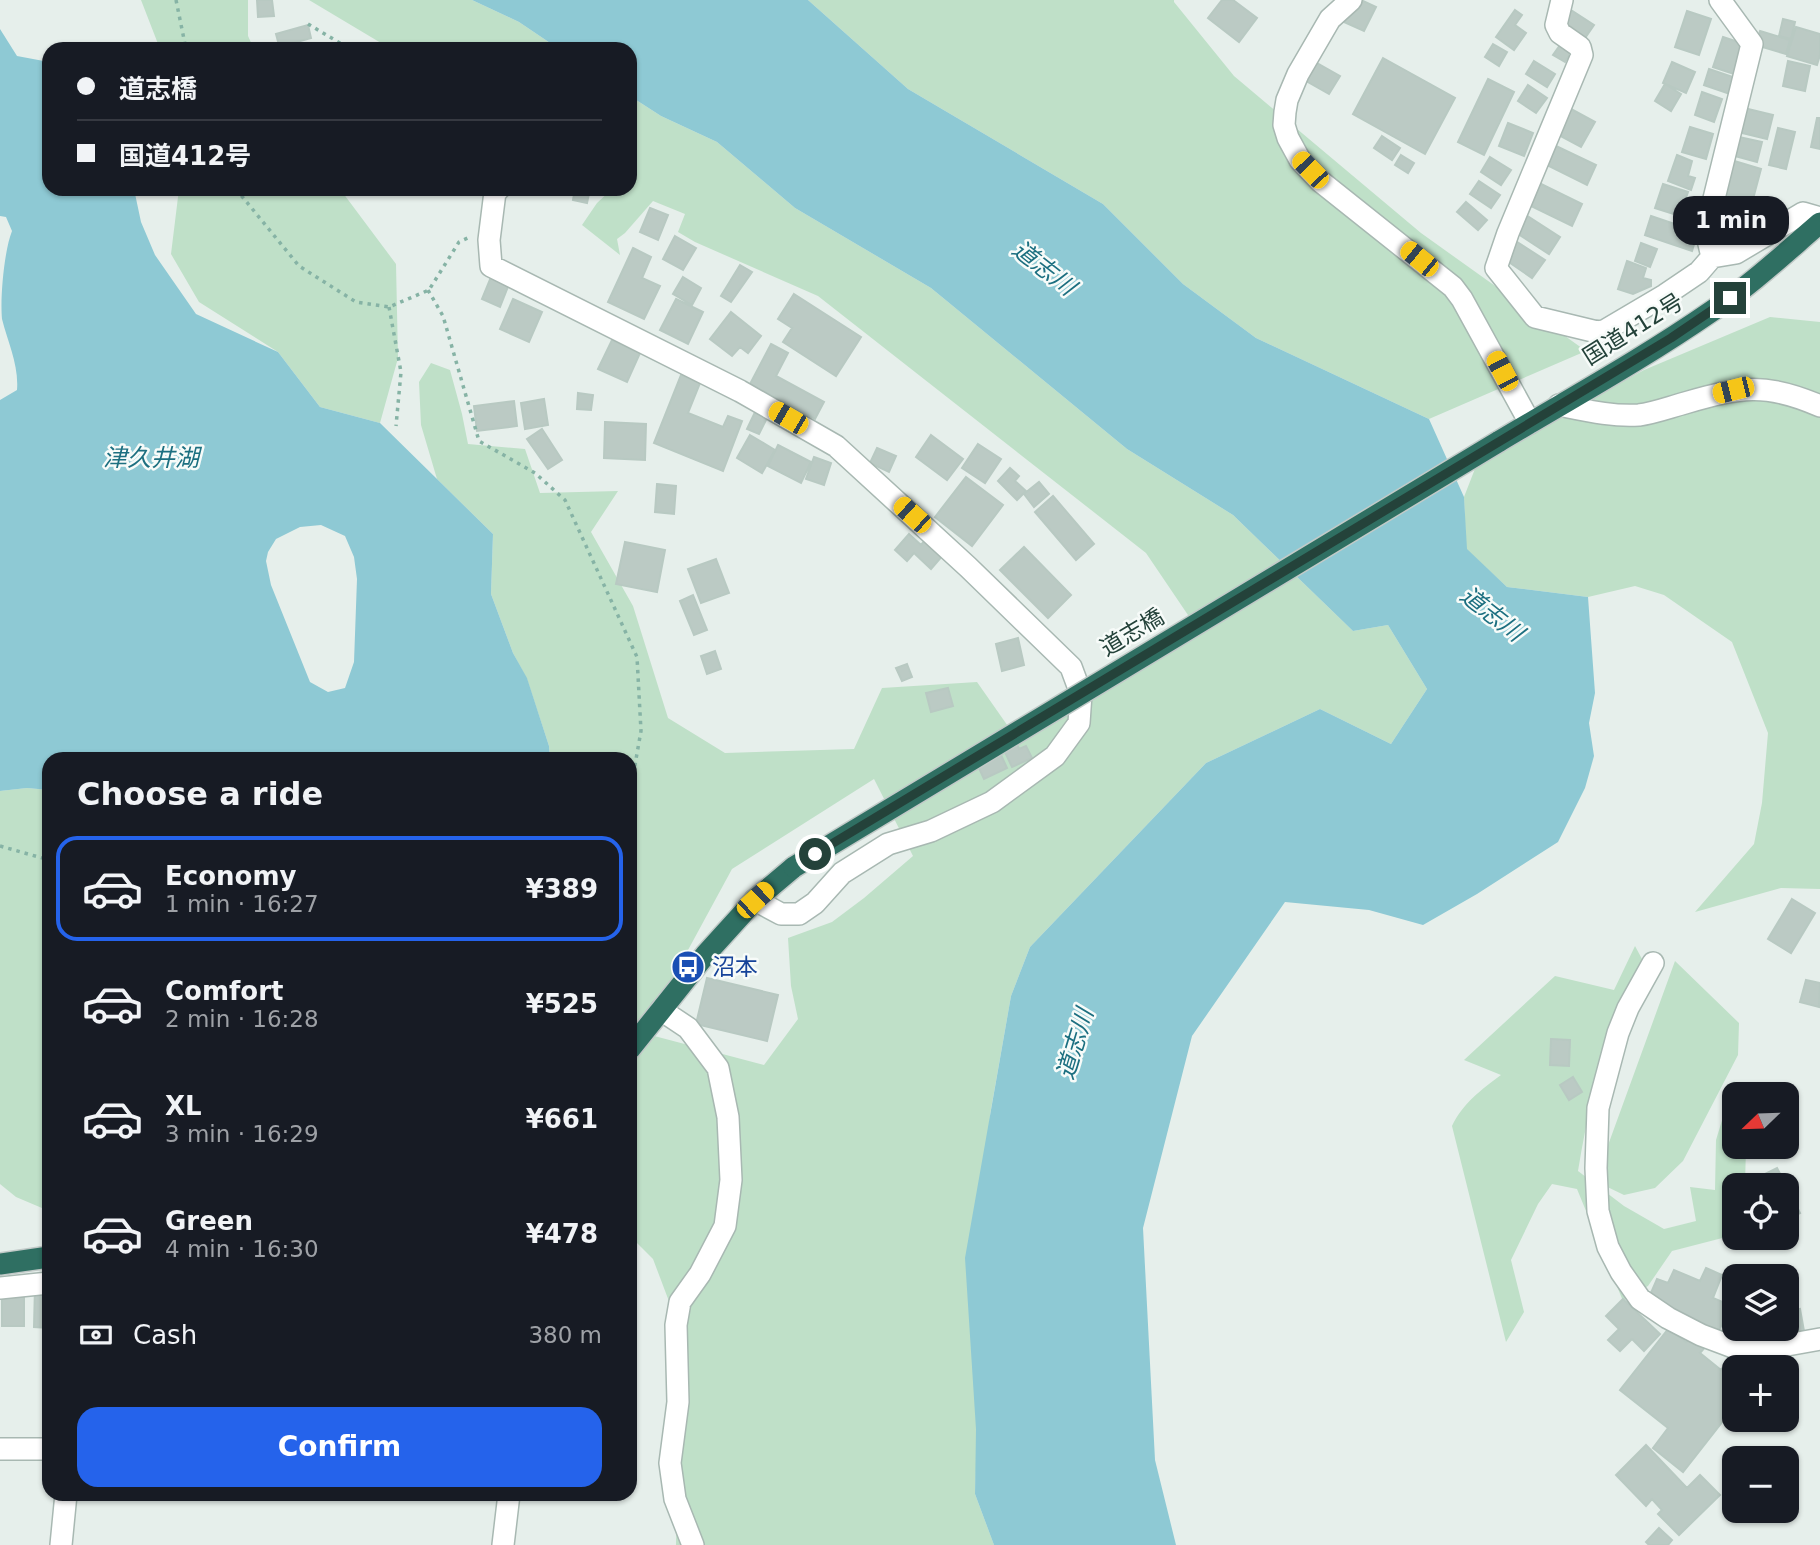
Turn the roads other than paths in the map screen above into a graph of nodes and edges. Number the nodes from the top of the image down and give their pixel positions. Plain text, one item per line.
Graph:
1 (1352, 0) edge
2 (1562, 0) edge
3 (1720, 0) edge
4 (495, 196) edge
5 (1820, 221) edge
6 (1712, 257) junction
7 (1559, 405) junction
8 (1820, 406) edge
9 (1530, 423) junction
10 (1498, 442) joint
11 (755, 900) junction
12 (1653, 963) dead end
13 (661, 1010) junction
14 (637, 1040) edge
15 (42, 1258) edge
16 (0, 1264) edge
17 (42, 1284) edge
18 (0, 1288) edge
19 (1820, 1339) edge
20 (0, 1449) edge
21 (42, 1449) edge
22 (64, 1501) edge
23 (508, 1501) edge
24 (61, 1545) edge
25 (503, 1545) edge
26 (693, 1545) edge

1 - 9 street
2 - 6 street
3 - 6 street
4 - 11 street
5 - 6 street
5 - 7 highway, 国道412号
7 - 8 street
7 - 9 highway, 国道412号
9 - 10 highway, 国道412号
10 - 11 highway, 道志橋, bridge
11 - 13 highway
12 - 19 street
13 - 14 highway
13 - 26 street
15 - 16 highway
17 - 18 street
20 - 21 street
22 - 24 street
23 - 25 street

